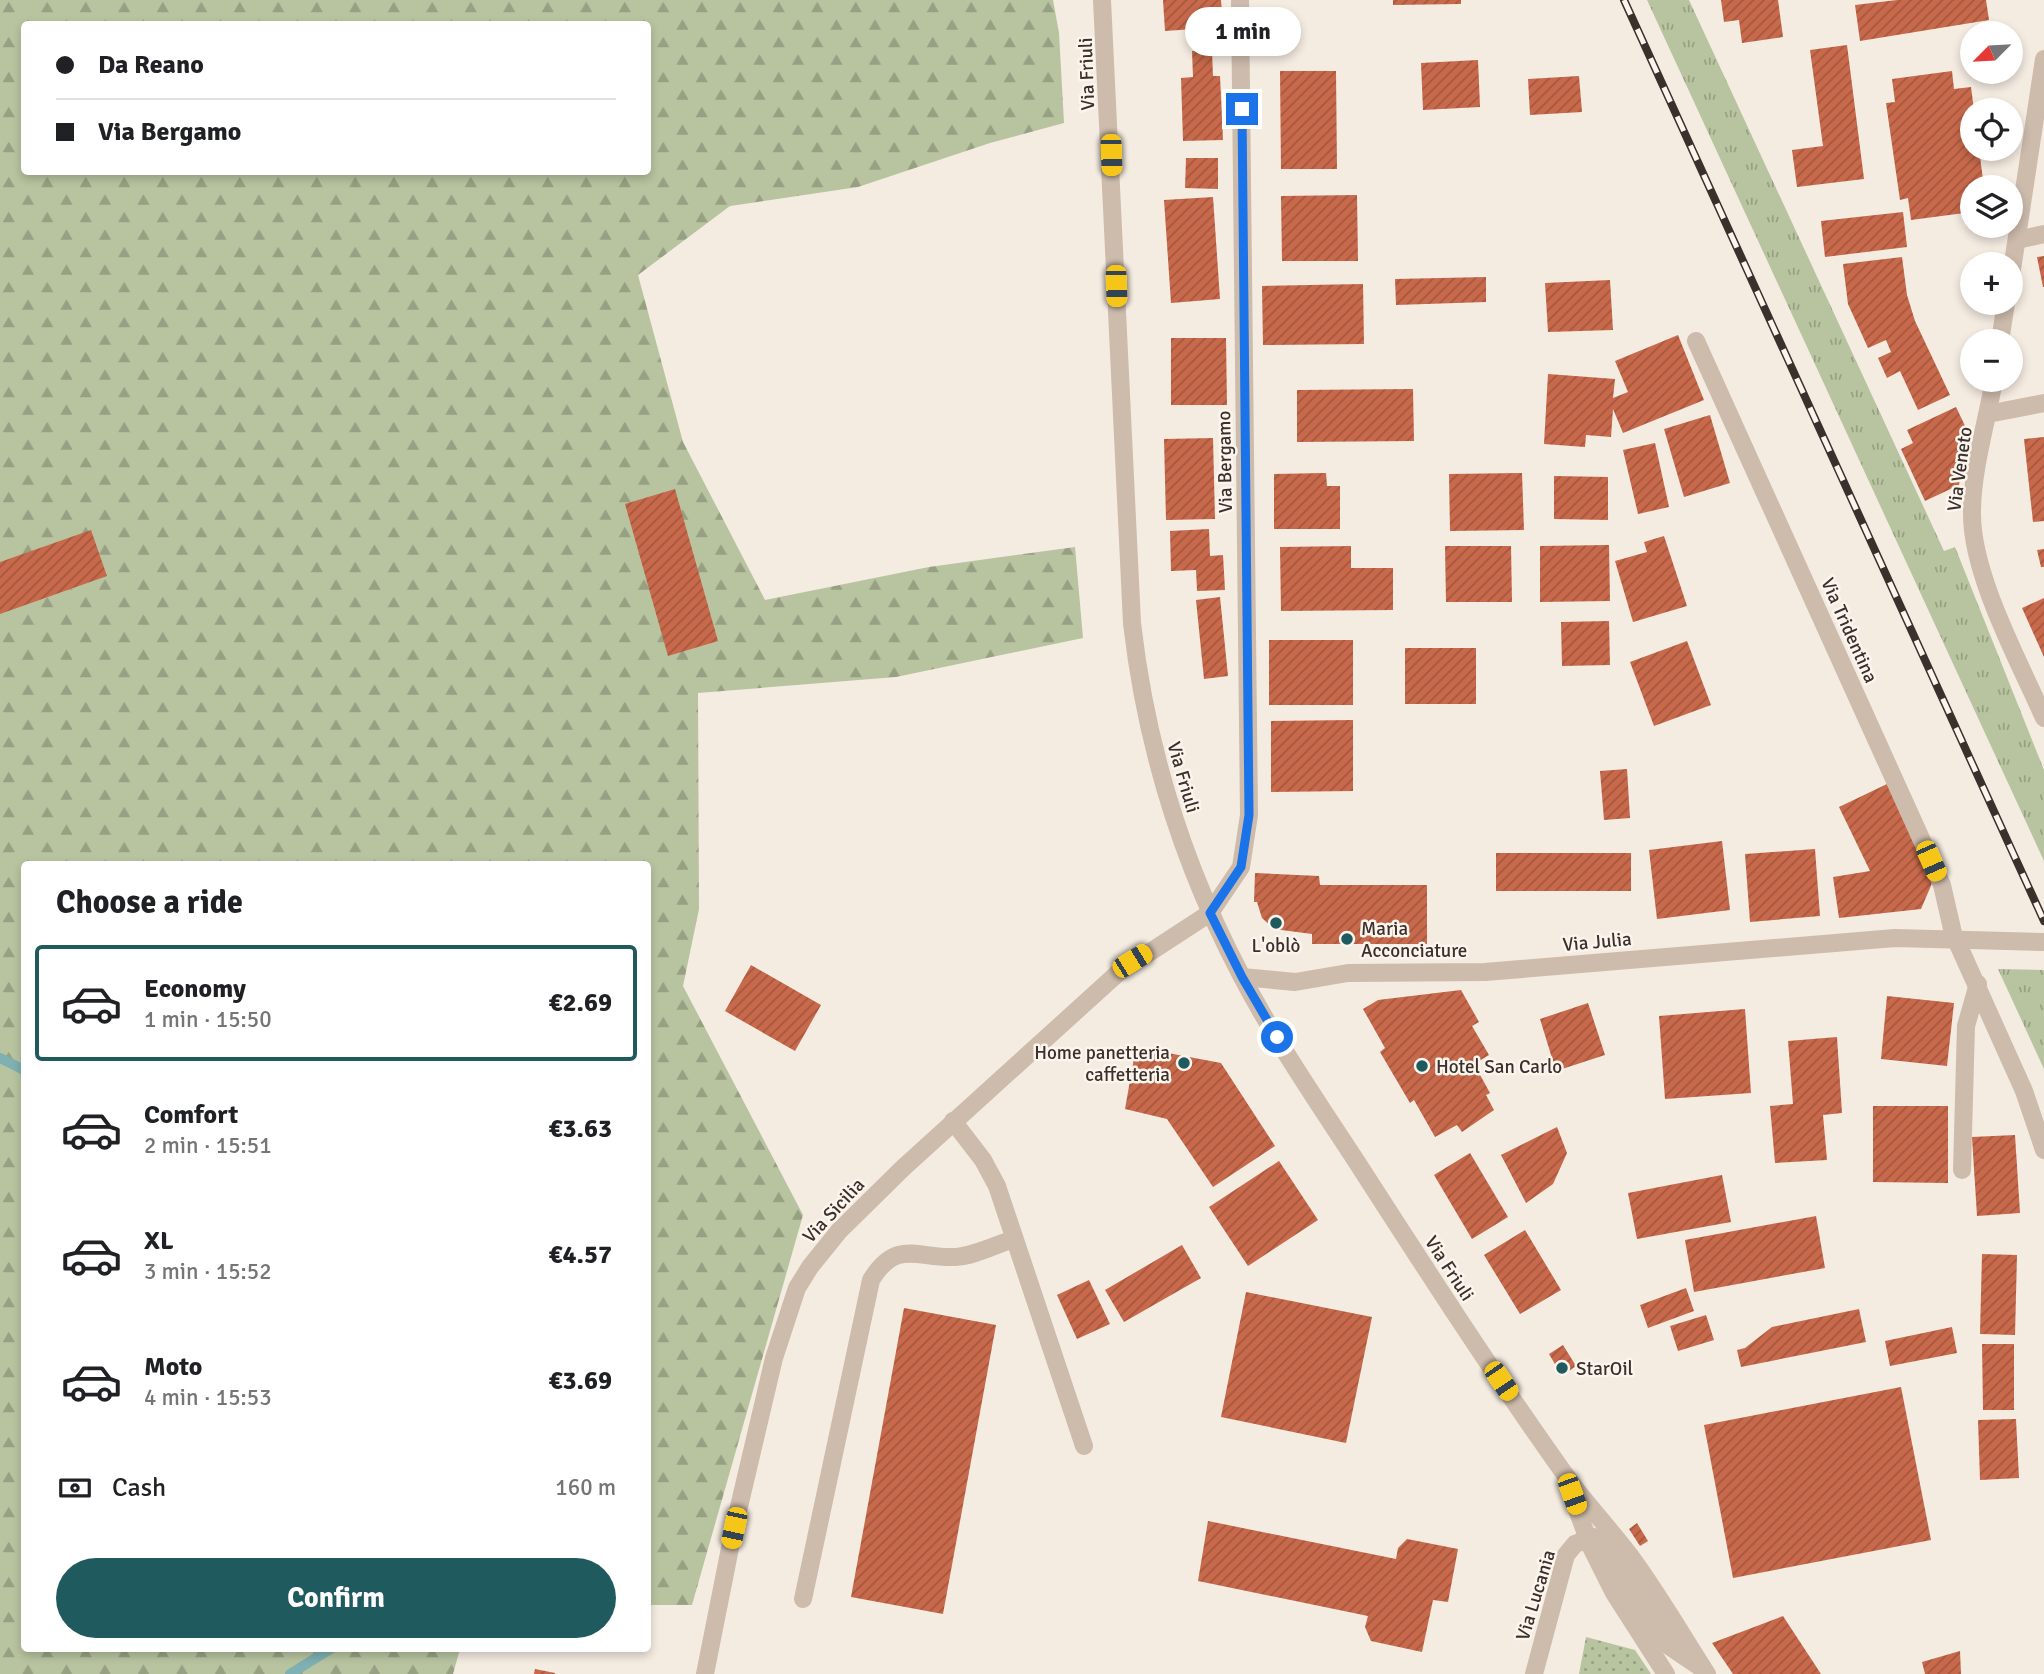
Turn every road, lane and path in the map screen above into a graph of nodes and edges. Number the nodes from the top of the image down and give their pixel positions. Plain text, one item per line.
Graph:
1 (1102, 0) edge
2 (1240, 0) edge
3 (2044, 59) edge
4 (2040, 115) edge
5 (2044, 234) edge
6 (2017, 240) junction
7 (2015, 252) edge
8 (1696, 341) dead end
9 (1991, 392) edge
10 (2044, 403) edge
11 (1988, 414) junction
12 (2039, 695) edge
13 (2044, 719) edge
14 (1210, 913) junction
15 (1956, 940) junction
16 (2044, 942) edge
17 (1242, 977) junction
18 (1978, 984) junction
19 (953, 1121) junction
20 (2044, 1150) edge
21 (1962, 1170) dead end
22 (1014, 1239) junction
23 (1084, 1446) dead end
24 (1556, 1462) junction
25 (1588, 1538) junction
26 (803, 1599) dead end
27 (705, 1674) edge
28 (1534, 1674) edge
29 (1666, 1674) edge
30 (1707, 1674) edge

1 - 14 street, Via Friuli
2 - 14 street, Via Bergamo
3 - 4 street
4 - 6 street
5 - 6 street
6 - 7 street
8 - 15 street, Via Tridentina
9 - 11 street, Via Veneto
10 - 11 street
11 - 12 street, Via Veneto
12 - 13 street, Via Veneto
14 - 17 street, Via Friuli
14 - 19 street, Via Sicilia
15 - 16 street, Via Julia
15 - 17 street, Via Julia
15 - 18 street
17 - 24 street, Via Friuli
18 - 20 street
18 - 21 street
19 - 22 street
19 - 27 street, Via Sicilia
22 - 23 street
22 - 26 street
24 - 25 street, Via Friuli
24 - 30 street, Via Friuli
25 - 28 street, Via Lucania
25 - 29 street, Via Friuli
25 - 30 street

